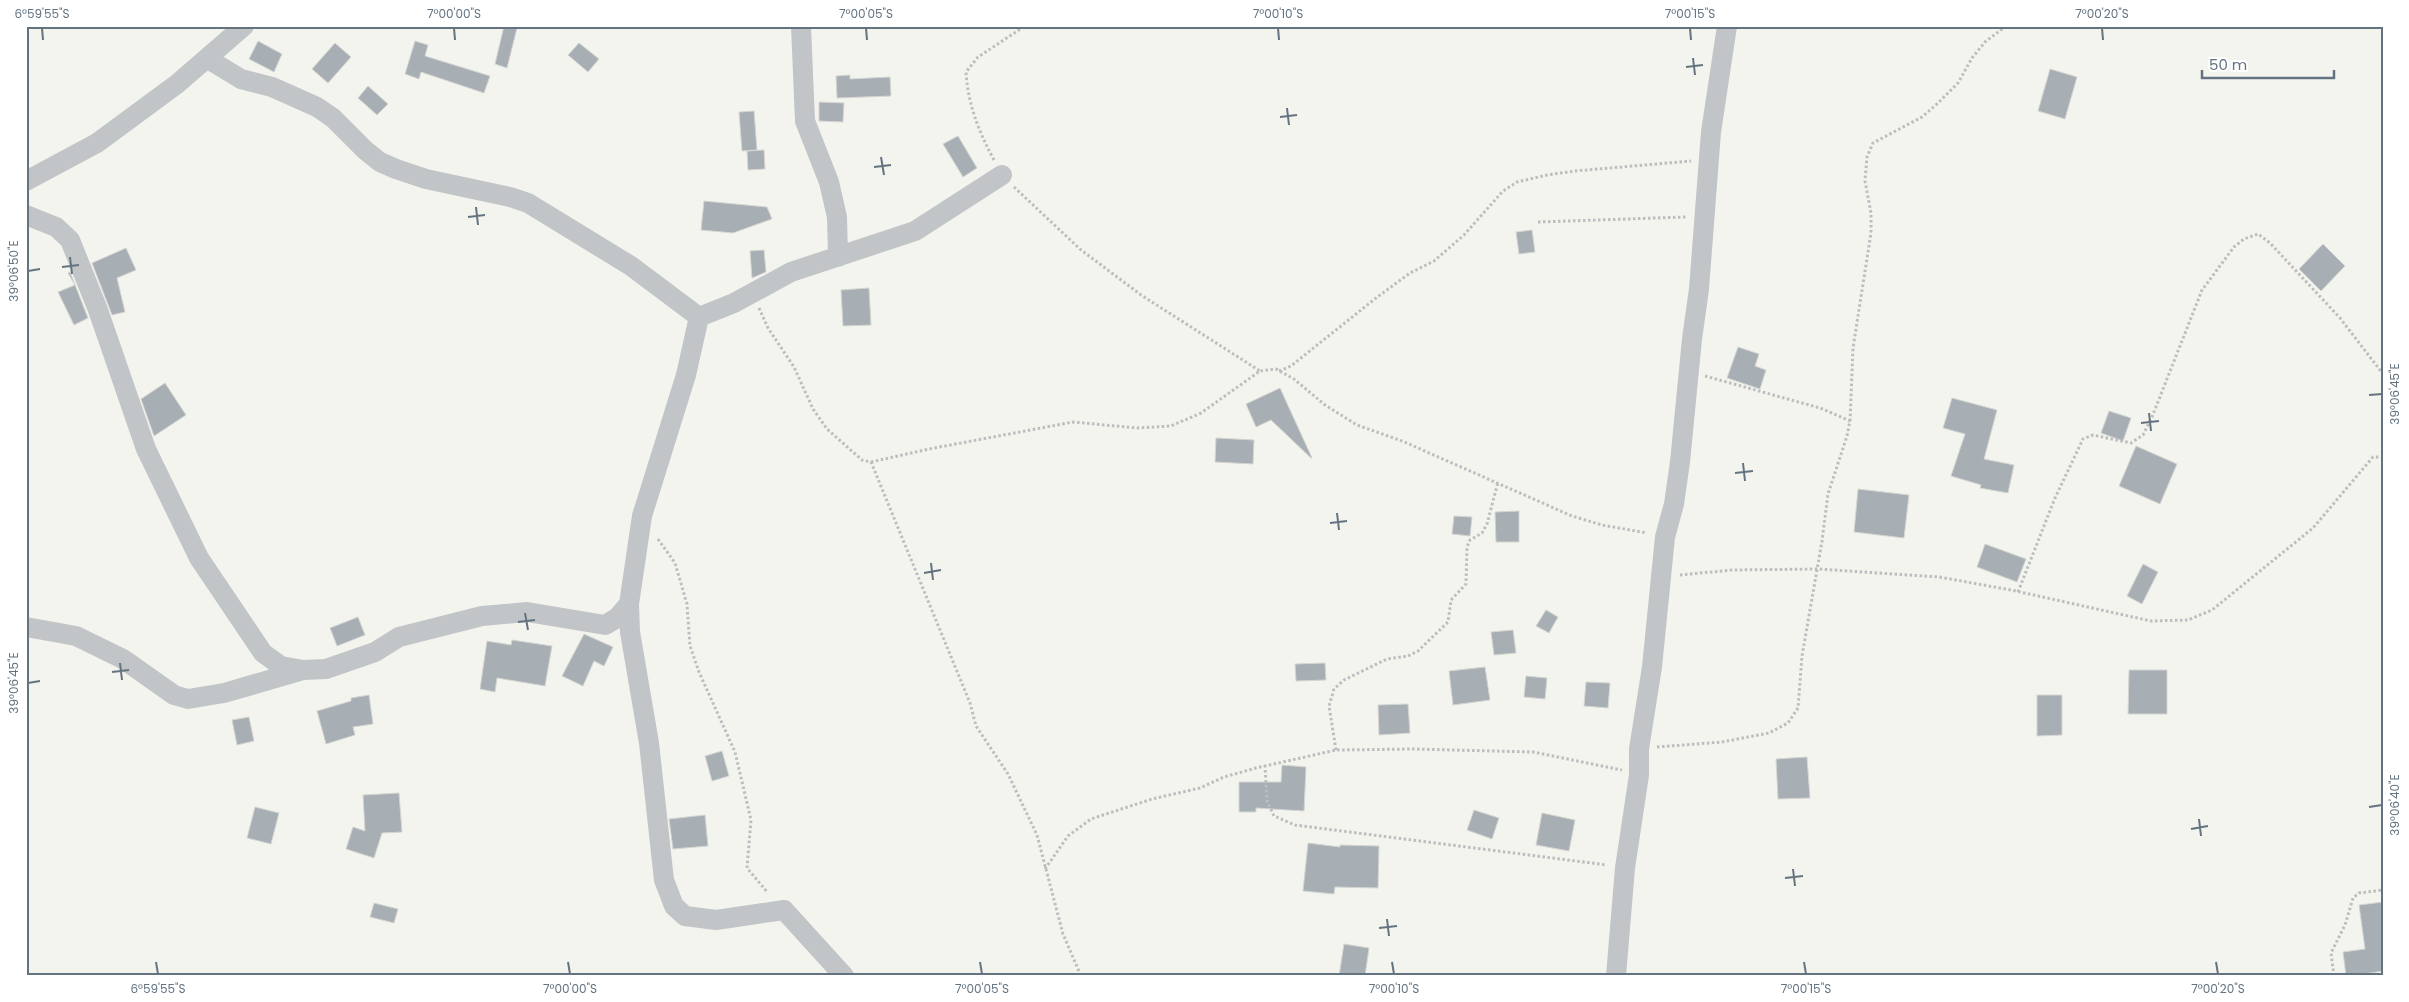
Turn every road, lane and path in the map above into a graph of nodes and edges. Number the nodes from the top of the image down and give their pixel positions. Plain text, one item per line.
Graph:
1 (244, 26) edge
2 (801, 26) edge
3 (1025, 26) edge
4 (1727, 26) edge
5 (2006, 26) edge
6 (208, 59) junction
7 (1709, 159) junction
8 (1002, 175) junction
9 (26, 181) edge
10 (26, 215) edge
11 (1704, 216) junction
12 (1538, 222) dead end
13 (838, 257) junction
14 (751, 292) junction
15 (698, 318) junction
16 (1260, 371) junction
17 (1279, 371) junction
18 (1690, 372) junction
19 (2383, 374) edge
20 (1850, 421) junction
21 (2383, 457) edge
22 (872, 462) junction
23 (1498, 482) junction
24 (642, 516) junction
25 (1665, 537) junction
26 (1818, 569) junction
27 (1662, 576) junction
28 (2018, 592) junction
29 (629, 604) junction
30 (26, 627) edge
31 (303, 670) junction
32 (1639, 748) junction
33 (1336, 750) junction
34 (1265, 765) junction
35 (1639, 775) junction
36 (1625, 868) junction
37 (1045, 870) junction
38 (2383, 890) edge
39 (784, 910) junction
40 (844, 976) edge
41 (1080, 976) edge
42 (1616, 976) edge
43 (2334, 976) edge

1 - 6 street
2 - 13 street
3 - 8 path
4 - 7 street
5 - 20 path
6 - 9 street
6 - 15 street
7 - 11 street
7 - 17 path
8 - 13 street
8 - 16 path
10 - 31 street
11 - 12 path
11 - 18 street
13 - 14 street
14 - 15 street
14 - 22 path
15 - 24 street
16 - 17 path
16 - 22 path
17 - 23 path
18 - 20 path
18 - 25 street
19 - 28 path
20 - 26 path
21 - 28 path
22 - 37 path
23 - 25 path
23 - 33 path
24 - 29 street
24 - 39 path
25 - 27 street
26 - 27 path
26 - 28 path
26 - 32 path
27 - 32 street
29 - 31 street
29 - 39 street
30 - 31 street
32 - 35 street
33 - 34 path
33 - 35 path
34 - 36 path
34 - 37 path
35 - 36 street
36 - 42 street
37 - 41 path
38 - 43 path
39 - 40 street

